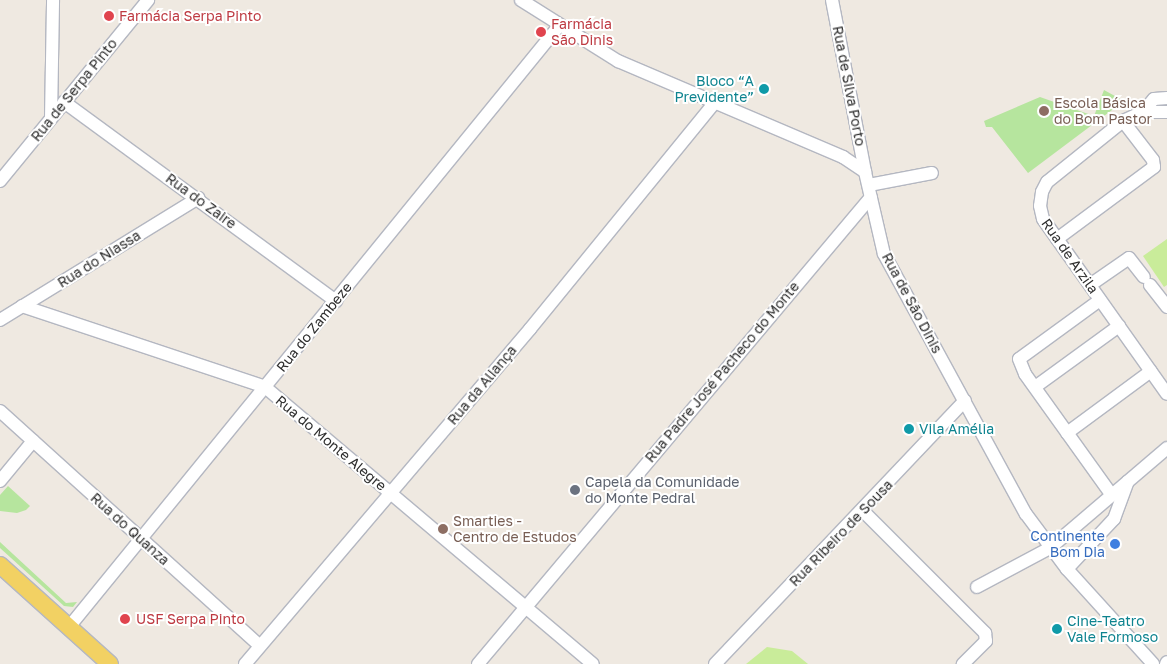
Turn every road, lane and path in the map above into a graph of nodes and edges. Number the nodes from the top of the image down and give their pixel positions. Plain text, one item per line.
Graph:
1 (53, 0) edge
2 (148, 0) edge
3 (521, 0) edge
4 (832, 0) edge
5 (559, 26) junction
6 (1167, 98) edge
7 (64, 102) junction
8 (714, 103) junction
9 (1143, 112) junction
10 (1167, 112) edge
11 (51, 118) junction
12 (1123, 121) junction
13 (865, 172) junction
14 (932, 173) dead end
15 (0, 181) edge
16 (870, 191) junction
17 (198, 198) junction
18 (1057, 239) junction
19 (1090, 285) junction
20 (1100, 300) junction
21 (336, 301) junction
22 (1166, 302) edge
23 (22, 306) junction
24 (0, 320) edge
25 (1119, 326) junction
26 (1151, 371) junction
27 (265, 387) junction
28 (1035, 388) junction
29 (1167, 394) edge
30 (966, 401) junction
31 (0, 412) edge
32 (1067, 433) junction
33 (33, 442) junction
34 (1167, 448) edge
35 (1129, 479) junction
36 (0, 481) edge
37 (391, 493) junction
38 (1111, 494) junction
39 (863, 511) junction
40 (140, 538) junction
41 (1050, 548) junction
42 (0, 565) edge
43 (1067, 569) junction
44 (977, 587) dead end
45 (526, 608) junction
46 (69, 627) junction
47 (260, 646) junction
48 (110, 664) edge
49 (245, 664) edge
50 (478, 664) edge
51 (593, 664) edge
52 (714, 664) edge
53 (963, 664) edge
54 (1153, 664) edge

1 - 11 street
2 - 7 street, Rua de Serpa Pinto
3 - 5 street
4 - 13 street, Rua de Silva Porto
5 - 8 street
5 - 21 street, Rua do Zambeze
6 - 9 street
7 - 11 street, Rua de Serpa Pinto
7 - 17 street, Rua do Zaire
8 - 13 street
8 - 37 street, Rua da Aliança
9 - 10 street, Rua de Arzila
9 - 12 street, Rua de Arzila
11 - 15 street, Rua de Serpa Pinto
12 - 18 street, Rua de Arzila
12 - 18 street
13 - 16 street, Rua de São Dinis
14 - 16 street
16 - 30 street, Rua de São Dinis
16 - 45 street, Rua Padre José Pacheco do Monte
17 - 21 street, Rua do Zaire
17 - 23 street, Rua do Niassa
18 - 19 street, Rua de Arzila
19 - 20 street, Rua de Arzila
19 - 22 street
20 - 25 street, Rua de Arzila
20 - 28 street
21 - 27 street, Rua do Zambeze
23 - 24 street, Rua do Niassa
23 - 27 street, Rua do Monte Alegre
25 - 26 street, Rua de Arzila
25 - 28 street
26 - 29 street, Rua de Arzila
26 - 32 street
27 - 37 street, Rua do Monte Alegre
27 - 40 street, Rua do Zambeze
28 - 32 street
30 - 39 street, Rua Ribeiro de Sousa
30 - 41 street, Rua de São Dinis
31 - 33 street, Rua do Quanza
32 - 38 street
33 - 36 street
33 - 40 street, Rua do Quanza
34 - 35 street
35 - 38 street
35 - 43 street
37 - 45 street, Rua do Monte Alegre
37 - 47 street, Rua da Aliança
38 - 41 street
39 - 52 street, Rua Ribeiro de Sousa
39 - 53 street
40 - 46 street, Rua do Zambeze
40 - 47 street, Rua do Quanza
41 - 43 street, Rua de São Dinis
41 - 44 street
42 - 46 main road
43 - 54 street, Rua de São Dinis
45 - 50 street, Rua Padre José Pacheco do Monte
45 - 51 street, Rua do Monte Alegre
46 - 48 main road
47 - 49 street, Rua da Aliança

